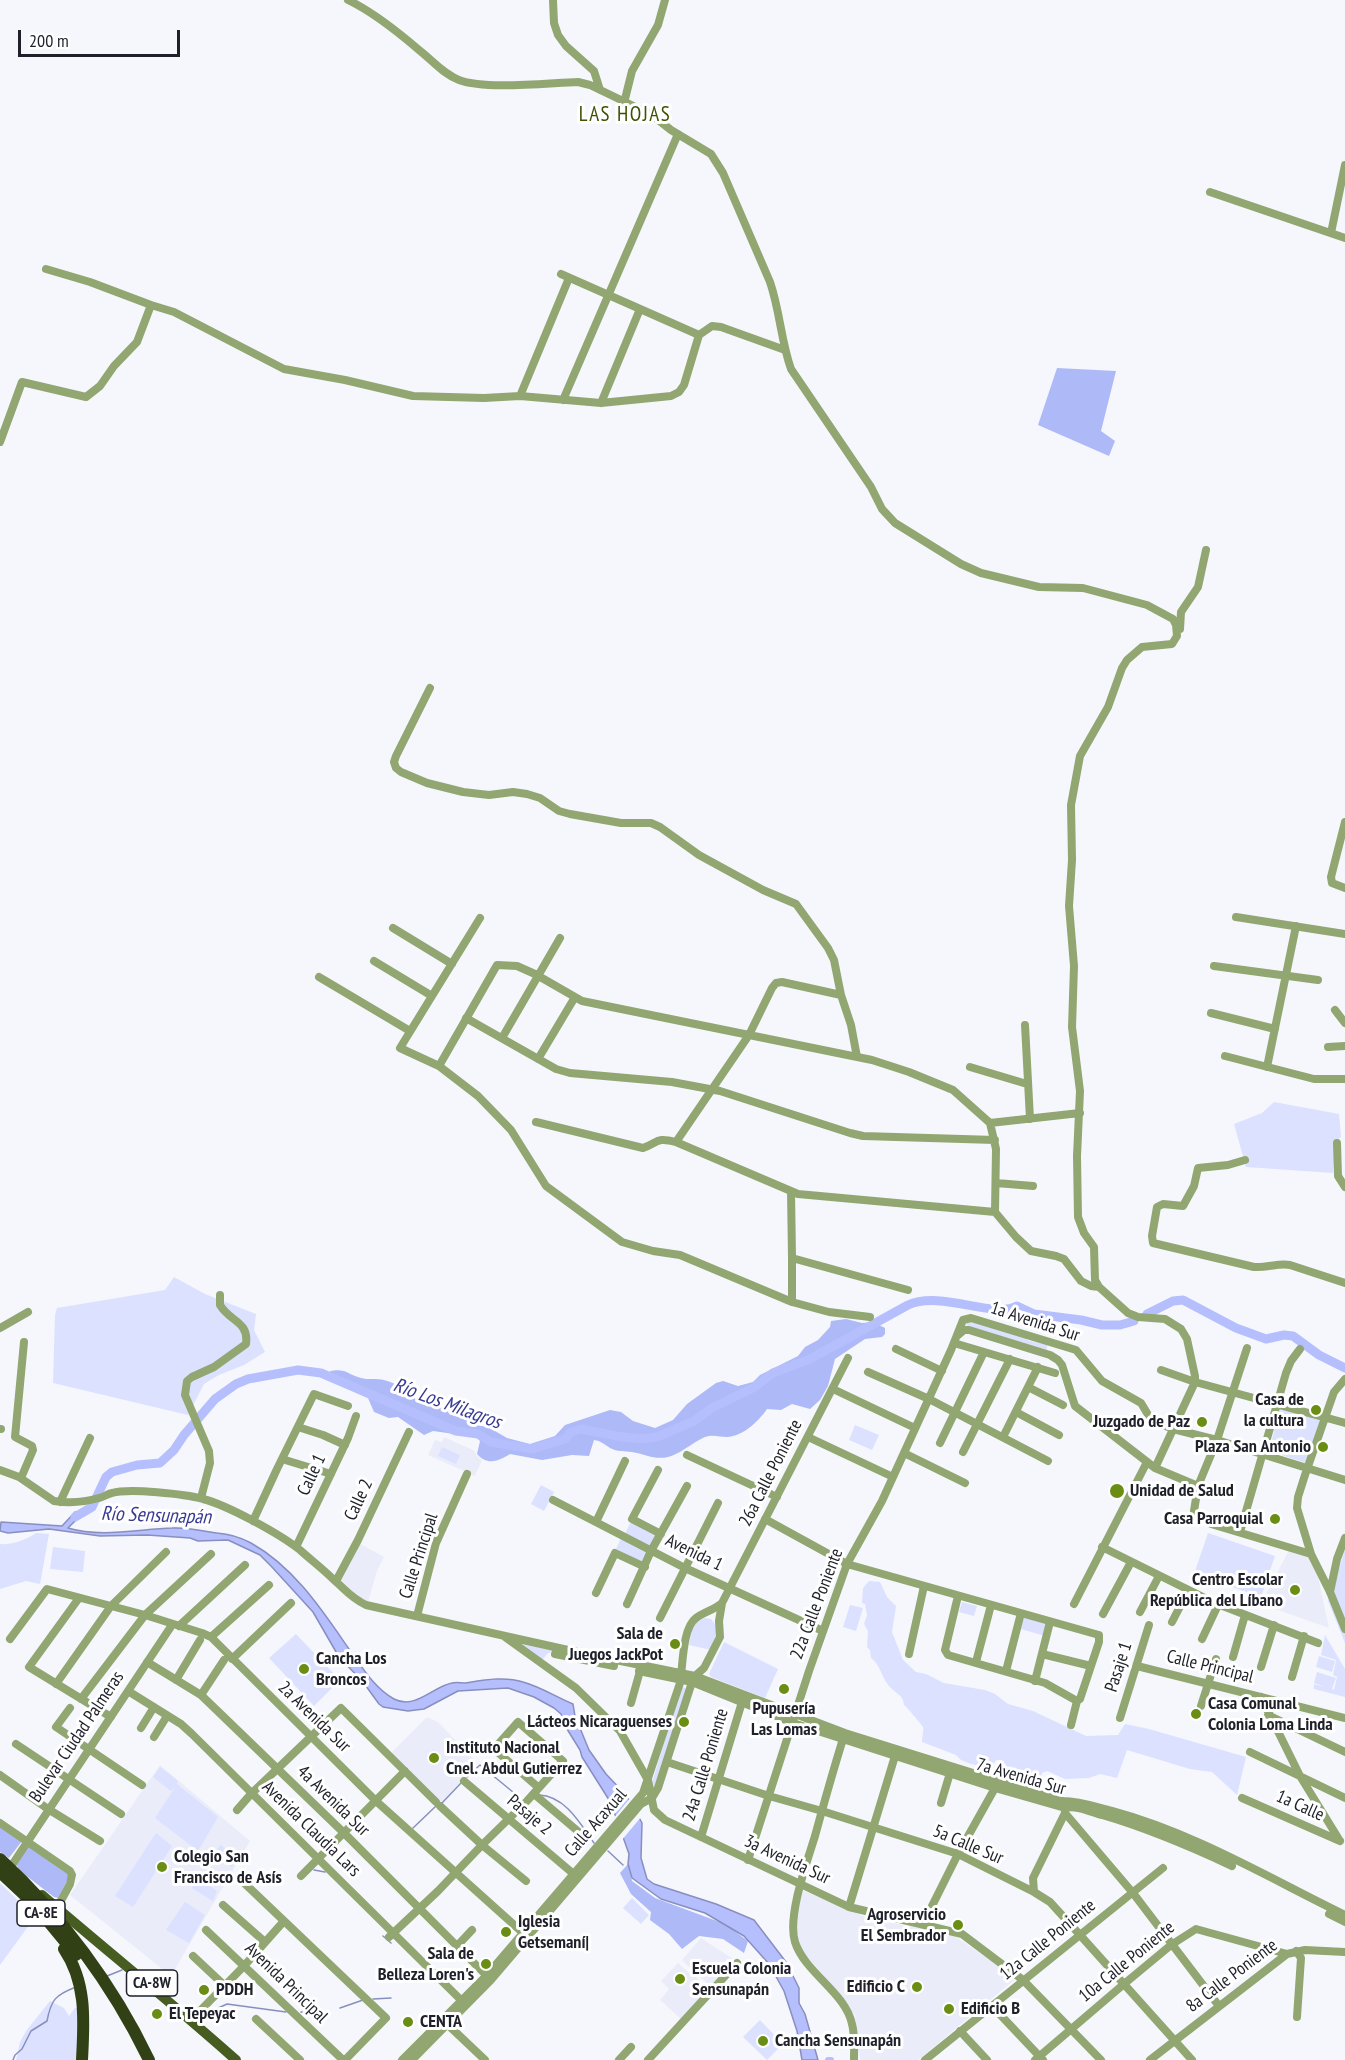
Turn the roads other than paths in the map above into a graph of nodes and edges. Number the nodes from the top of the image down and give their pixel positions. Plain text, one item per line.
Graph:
1 (348, 0) edge
2 (553, 0) edge
3 (665, 0) edge
4 (600, 90) junction
5 (624, 103) junction
6 (674, 132) junction
7 (1345, 165) edge
8 (1210, 192) dead end
9 (1331, 233) junction
10 (1345, 238) edge
11 (46, 269) dead end
12 (608, 295) junction
13 (151, 305) junction
14 (640, 309) junction
15 (699, 336) junction
16 (785, 350) junction
17 (520, 396) junction
18 (563, 400) junction
19 (601, 404) junction
20 (0, 442) edge
21 (1206, 550) dead end
22 (1178, 632) junction
23 (430, 688) dead end
24 (1345, 822) edge
25 (1342, 846) edge
26 (1345, 888) edge
27 (1236, 917) dead end
28 (480, 918) dead end
29 (1296, 926) junction
30 (393, 928) dead end
31 (1345, 934) edge
32 (560, 938) dead end
33 (374, 961) dead end
34 (452, 964) junction
35 (1214, 966) dead end
36 (538, 975) junction
37 (1285, 975) junction
38 (319, 977) dead end
39 (1318, 980) dead end
40 (841, 995) junction
41 (432, 996) junction
42 (574, 997) junction
43 (1335, 1010) dead end
44 (1211, 1013) dead end
45 (466, 1018) junction
46 (1345, 1023) edge
47 (1025, 1025) dead end
48 (1275, 1029) junction
49 (410, 1031) junction
50 (749, 1035) junction
51 (502, 1038) junction
52 (1345, 1046) edge
53 (1328, 1047) dead end
54 (1225, 1056) dead end
55 (856, 1058) junction
56 (538, 1059) junction
57 (439, 1066) junction
58 (970, 1067) dead end
59 (1267, 1067) junction
60 (1345, 1079) edge
61 (1027, 1084) junction
62 (713, 1089) junction
63 (1080, 1113) junction
64 (1030, 1119) junction
65 (536, 1122) dead end
66 (990, 1124) junction
67 (995, 1140) junction
68 (676, 1142) junction
69 (1337, 1143) dead end
70 (1245, 1160) dead end
71 (996, 1183) junction
72 (1033, 1186) dead end
73 (1345, 1187) edge
74 (791, 1191) junction
75 (995, 1212) junction
76 (792, 1258) junction
77 (1345, 1283) edge
78 (1099, 1287) junction
79 (908, 1290) dead end
80 (220, 1295) dead end
81 (792, 1302) junction
82 (28, 1312) dead end
83 (870, 1317) dead end
84 (963, 1320) junction
85 (0, 1328) edge
86 (969, 1330) junction
87 (956, 1340) junction
88 (24, 1342) dead end
89 (1247, 1348) dead end
90 (896, 1349) dead end
91 (1300, 1349) dead end
92 (984, 1352) junction
93 (848, 1358) dead end
94 (1010, 1359) junction
95 (1038, 1368) junction
96 (1161, 1370) dead end
97 (942, 1371) junction
98 (868, 1372) dead end
99 (1055, 1372) dead end
100 (1345, 1379) edge
101 (1195, 1382) junction
102 (1028, 1387) junction
103 (833, 1389) junction
104 (1233, 1392) junction
105 (929, 1399) junction
106 (1277, 1404) junction
107 (1063, 1405) dead end
108 (348, 1406) dead end
109 (955, 1412) junction
110 (1016, 1412) junction
111 (356, 1416) dead end
112 (1326, 1417) junction
113 (1345, 1423) edge
114 (978, 1424) junction
115 (298, 1427) junction
116 (915, 1428) junction
117 (1173, 1429) junction
118 (409, 1432) dead end
119 (1059, 1435) dead end
120 (808, 1437) junction
121 (1003, 1437) junction
122 (90, 1438) dead end
123 (1217, 1440) junction
124 (940, 1443) dead end
125 (345, 1445) junction
126 (963, 1452) dead end
127 (904, 1453) junction
128 (1262, 1454) junction
129 (687, 1455) dead end
130 (282, 1459) junction
131 (625, 1461) dead end
132 (1048, 1461) dead end
133 (1147, 1462) junction
134 (1155, 1468) junction
135 (0, 1470) edge
136 (658, 1470) dead end
137 (1306, 1472) junction
138 (331, 1474) junction
139 (467, 1474) dead end
140 (893, 1477) junction
141 (21, 1478) junction
142 (1345, 1480) edge
143 (966, 1483) dead end
144 (687, 1486) dead end
145 (1198, 1486) junction
146 (777, 1497) junction
147 (201, 1498) junction
148 (553, 1500) dead end
149 (60, 1502) junction
150 (718, 1503) dead end
151 (765, 1519) junction
152 (253, 1521) junction
153 (596, 1522) junction
154 (1240, 1532) junction
155 (661, 1534) junction
156 (1345, 1538) edge
157 (297, 1547) junction
158 (1102, 1547) junction
159 (651, 1551) junction
160 (166, 1552) dead end
161 (211, 1554) dead end
162 (1311, 1554) junction
163 (1131, 1562) junction
164 (847, 1564) junction
165 (245, 1565) dead end
166 (645, 1567) junction
167 (685, 1568) junction
168 (1317, 1568) junction
169 (1333, 1575) junction
170 (1160, 1576) junction
171 (336, 1581) junction
172 (269, 1585) dead end
173 (924, 1586) junction
174 (730, 1589) junction
175 (1188, 1591) junction
176 (1330, 1592) junction
177 (596, 1593) dead end
178 (958, 1596) junction
179 (79, 1598) junction
180 (291, 1603) dead end
181 (722, 1603) junction
182 (627, 1604) dead end
183 (1074, 1604) dead end
184 (991, 1605) junction
185 (1218, 1605) junction
186 (111, 1606) junction
187 (1140, 1612) dead end
188 (1022, 1613) junction
189 (1103, 1614) dead end
190 (145, 1615) junction
191 (702, 1615) junction
192 (1245, 1615) junction
193 (417, 1616) junction
194 (660, 1618) dead end
195 (719, 1621) junction
196 (1050, 1622) junction
197 (1172, 1622) dead end
198 (176, 1625) junction
199 (1149, 1625) dead end
200 (1274, 1625) junction
201 (1345, 1629) edge
202 (823, 1630) junction
203 (503, 1635) junction
204 (1304, 1636) junction
205 (10, 1639) dead end
206 (1202, 1639) dead end
207 (202, 1640) junction
208 (1318, 1643) dead end
209 (554, 1650) junction
210 (909, 1653) dead end
211 (1042, 1654) junction
212 (1233, 1657) dead end
213 (226, 1659) junction
214 (1216, 1659) dead end
215 (147, 1662) junction
216 (976, 1662) junction
217 (1091, 1666) junction
218 (1137, 1666) junction
219 (545, 1667) junction
220 (1261, 1667) dead end
221 (640, 1671) junction
222 (1006, 1671) junction
223 (681, 1677) junction
224 (1292, 1677) dead end
225 (693, 1679) junction
226 (176, 1680) junction
227 (1035, 1681) junction
228 (1208, 1683) junction
229 (56, 1684) junction
230 (128, 1691) junction
231 (201, 1695) junction
232 (1261, 1697) junction
233 (81, 1699) junction
234 (1077, 1701) junction
235 (742, 1702) junction
236 (632, 1703) dead end
237 (1201, 1706) dead end
238 (154, 1707) junction
239 (70, 1708) dead end
240 (1268, 1715) junction
241 (167, 1716) junction
242 (111, 1717) junction
243 (1120, 1718) dead end
244 (1345, 1718) edge
245 (794, 1719) junction
246 (1071, 1725) dead end
247 (141, 1728) dead end
248 (154, 1737) dead end
249 (311, 1737) junction
250 (843, 1739) junction
251 (16, 1744) dead end
252 (89, 1750) junction
253 (1250, 1752) dead end
254 (1345, 1752) edge
255 (895, 1756) junction
256 (667, 1762) junction
257 (277, 1770) junction
258 (405, 1772) junction
259 (950, 1773) junction
260 (0, 1775) edge
261 (1300, 1776) junction
262 (69, 1779) junction
263 (718, 1779) junction
264 (648, 1780) junction
265 (464, 1781) dead end
266 (142, 1785) dead end
267 (995, 1788) junction
268 (536, 1791) junction
269 (251, 1794) junction
270 (769, 1796) junction
271 (641, 1798) junction
272 (652, 1798) junction
273 (1242, 1798) dead end
274 (1345, 1798) edge
275 (376, 1801) junction
276 (941, 1803) dead end
277 (1065, 1807) junction
278 (48, 1809) junction
279 (237, 1810) dead end
280 (822, 1811) junction
281 (121, 1814) dead end
282 (508, 1819) junction
283 (0, 1823) edge
284 (874, 1827) junction
285 (344, 1833) junction
286 (579, 1833) dead end
287 (701, 1838) junction
288 (27, 1840) junction
289 (100, 1841) dead end
290 (1343, 1842) edge
291 (482, 1845) junction
292 (958, 1854) junction
293 (0, 1858) edge
294 (318, 1859) junction
295 (748, 1860) junction
296 (1163, 1868) dead end
297 (5, 1870) edge
298 (456, 1874) junction
299 (301, 1876) dead end
300 (576, 1876) junction
301 (240, 1879) dead end
302 (526, 1881) dead end
303 (800, 1884) junction
304 (18, 1888) junction
305 (1034, 1892) junction
306 (1133, 1893) junction
307 (223, 1905) dead end
308 (849, 1907) junction
309 (419, 1908) junction
310 (58, 1909) junction
311 (1345, 1915) edge
312 (284, 1921) junction
313 (1345, 1922) edge
314 (923, 1924) junction
315 (78, 1927) junction
316 (206, 1930) dead end
317 (472, 1930) dead end
318 (391, 1935) junction
319 (1080, 1935) junction
320 (526, 1936) junction
321 (74, 1940) junction
322 (265, 1942) junction
323 (1171, 1945) junction
324 (457, 1946) junction
325 (1296, 1951) junction
326 (1345, 1952) edge
327 (1287, 1954) junction
328 (192, 1956) dead end
329 (737, 1963) dead end
330 (244, 1966) junction
331 (489, 1978) junction
332 (1023, 1980) junction
333 (1124, 1984) junction
334 (225, 1986) junction
335 (465, 2004) junction
336 (992, 2006) junction
337 (1219, 2006) junction
338 (1297, 2018) dead end
339 (192, 2019) junction
340 (256, 2019) dead end
341 (446, 2021) junction
342 (1071, 2029) junction
343 (960, 2031) junction
344 (1175, 2041) junction
345 (630, 2047) dead end
346 (1039, 2059) edge
347 (82, 2060) edge
348 (140, 2060) edge
349 (149, 2060) edge
350 (236, 2060) edge
351 (243, 2060) edge
352 (300, 2060) edge
353 (344, 2060) edge
354 (402, 2060) edge
355 (412, 2060) edge
356 (485, 2060) edge
357 (619, 2060) edge
358 (648, 2060) edge
359 (855, 2060) edge
360 (925, 2060) edge
361 (987, 2060) edge
362 (1101, 2060) edge
363 (1150, 2060) edge
364 (1192, 2060) edge

1 - 4 street
2 - 4 street
3 - 5 street
4 - 5 street
5 - 6 street
6 - 12 street
6 - 16 street
7 - 9 street
8 - 9 street
9 - 10 street
11 - 13 street
12 - 14 street
12 - 17 street
12 - 18 street
13 - 17 street
13 - 20 street
14 - 15 street
14 - 19 street
15 - 16 street
15 - 19 street
16 - 22 street
17 - 18 street
18 - 19 street
21 - 22 street
22 - 63 street
23 - 40 street
24 - 25 street
25 - 26 street
27 - 29 street
28 - 34 street
29 - 31 street
29 - 37 street
30 - 34 street
32 - 36 street
33 - 41 street
34 - 41 street
35 - 37 street
36 - 42 street
36 - 45 street
36 - 51 street
37 - 39 street
37 - 48 street
38 - 49 street
40 - 50 street
40 - 55 street
41 - 49 street
42 - 50 street
42 - 56 street
43 - 46 street
44 - 48 street
45 - 51 street
45 - 57 street
47 - 61 street
48 - 59 street
49 - 57 street
50 - 55 street
50 - 62 street
51 - 56 street
52 - 53 street
54 - 59 street
55 - 66 street
56 - 62 street
57 - 81 street
58 - 61 street
59 - 60 street
61 - 64 street
62 - 67 street
62 - 68 street
63 - 64 street
63 - 78 street
64 - 66 street
65 - 68 street
66 - 67 street
67 - 71 street
68 - 74 street
69 - 73 street
70 - 77 street
71 - 72 street
71 - 75 street
74 - 75 street
74 - 76 street
75 - 78 street
76 - 79 street
76 - 81 street
78 - 101 street
80 - 147 street
81 - 83 street
82 - 85 street
84 - 86 street
84 - 87 street, 1a Avenida Sur
84 - 117 street, 1a Avenida Sur
86 - 87 street
86 - 133 street
87 - 92 street
87 - 97 street, 22a Calle Poniente
88 - 141 street
89 - 104 street
90 - 97 street
91 - 106 street
92 - 94 street
92 - 109 street
93 - 103 street, 26a Calle Poniente
94 - 95 street
94 - 114 street
95 - 99 street
95 - 102 street
96 - 101 street
97 - 105 street, 22a Calle Poniente
98 - 105 street
100 - 112 street
101 - 104 street
101 - 117 street
102 - 107 street
102 - 110 street
103 - 116 street
103 - 120 street, 26a Calle Poniente
104 - 106 street
104 - 123 street
105 - 109 street
105 - 116 street, 22a Calle Poniente
106 - 112 street
106 - 128 street
108 - 115 street
109 - 114 street
109 - 124 street
110 - 119 street
110 - 121 street
111 - 125 street, Calle 1
112 - 113 street
112 - 137 street
114 - 121 street
114 - 126 street
115 - 125 street
115 - 130 street
116 - 127 street, 22a Calle Poniente
117 - 123 street, 1a Avenida Sur
117 - 134 street
118 - 171 street, Calle 2
120 - 140 street
120 - 146 street, 26a Calle Poniente
121 - 132 street
122 - 149 street
123 - 128 street, 1a Avenida Sur
123 - 145 street
125 - 138 street, Calle 1
127 - 140 street, 22a Calle Poniente
127 - 143 street
128 - 137 street, 1a Avenida Sur
128 - 154 street
129 - 146 street
130 - 138 street
130 - 152 street
131 - 153 street
133 - 134 street
133 - 158 street
134 - 145 street
135 - 141 street
136 - 155 street
137 - 142 street, 1a Avenida Sur
137 - 162 street
138 - 157 street, Calle 1
139 - 193 street, Calle Principal
140 - 164 street, 22a Calle Poniente
141 - 149 street
144 - 155 street
145 - 154 street
146 - 151 street, 26a Calle Poniente
147 - 149 street
147 - 152 street
148 - 153 street, Avenida 1
150 - 167 street
151 - 164 street
151 - 174 street, 26a Calle Poniente
152 - 157 street
153 - 159 street, Avenida 1
154 - 162 street
155 - 159 street
156 - 169 street
157 - 171 street
158 - 163 street
158 - 183 street
159 - 166 street
159 - 167 street, Avenida 1
160 - 186 street
161 - 190 street
162 - 168 street
163 - 170 street
163 - 189 street
164 - 173 street
164 - 202 street, 22a Calle Poniente
165 - 198 street, Bulevar Ciudad Palmeras
166 - 177 street
166 - 182 street
167 - 174 street, Avenida 1
167 - 194 street
168 - 169 street
168 - 176 street
169 - 176 street
170 - 175 street
170 - 187 street
171 - 193 street
172 - 207 street
173 - 178 street
173 - 210 street
174 - 181 street, 26a Calle Poniente
174 - 202 street, Avenida 1
175 - 185 street
175 - 197 street
176 - 201 street
178 - 184 street
178 - 216 street
179 - 186 street, 2a Avenida Sur
179 - 205 street, 2a Avenida Sur
179 - 229 street
180 - 213 street
181 - 191 street, 26a Calle Poniente
181 - 195 street, 26a Calle Poniente
184 - 188 street
184 - 216 street
185 - 192 street
185 - 206 street
186 - 190 street, 2a Avenida Sur
186 - 229 street
188 - 196 street
188 - 222 street
190 - 198 street, 2a Avenida Sur
190 - 233 street
191 - 195 street
191 - 223 street, 26a Calle Poniente
192 - 200 street
192 - 212 street
193 - 203 street
195 - 225 street, 26a Calle Poniente
196 - 211 street
196 - 217 street
198 - 207 street, 2a Avenida Sur
198 - 215 street, Bulevar Ciudad Palmeras
199 - 218 street, Pasaje 1
200 - 204 street
200 - 220 street
202 - 245 street, 22a Calle Poniente
203 - 209 street
203 - 219 street, 3a Avenida Sur
204 - 208 street
204 - 224 street
207 - 213 street, 2a Avenida Sur
207 - 226 street
209 - 219 street
209 - 221 street
209 - 223 street
211 - 217 street
211 - 227 street
213 - 231 street
213 - 249 street, 2a Avenida Sur
214 - 228 street
215 - 226 street, 4a Avenida Sur
215 - 230 street, Bulevar Ciudad Palmeras
216 - 222 street
217 - 234 street
218 - 228 street, Calle Principal
218 - 243 street, Pasaje 1
219 - 264 street, 3a Avenida Sur
221 - 223 street
221 - 236 street
222 - 227 street
223 - 225 street, 7a Avenida Sur
223 - 264 street
225 - 235 street, 7a Avenida Sur
225 - 245 street, 7a Avenida Sur
225 - 256 street, 26a Calle Poniente
226 - 231 street, 4a Avenida Sur
227 - 234 street
228 - 232 street, Calle Principal
228 - 237 street
229 - 233 street
230 - 238 street, Avenida Claudia Lars
230 - 242 street, Bulevar Ciudad Palmeras
231 - 257 street, 4a Avenida Sur
232 - 240 street
232 - 244 street, Calle Principal
233 - 242 street
234 - 246 street
235 - 245 street, 7a Avenida Sur
235 - 263 street, 24a Calle Poniente
238 - 241 street, Avenida Claudia Lars
238 - 247 street
239 - 252 street
240 - 254 street
240 - 261 street
241 - 248 street
241 - 269 street, Avenida Claudia Lars
242 - 252 street, Bulevar Ciudad Palmeras
245 - 250 street, 7a Avenida Sur
245 - 270 street, 22a Calle Poniente
245 - 277 street, 7a Avenida Sur
249 - 257 street
249 - 258 street
249 - 275 street, 2a Avenida Sur
250 - 255 street, 7a Avenida Sur
250 - 280 street
251 - 262 street
252 - 262 street, Bulevar Ciudad Palmeras
252 - 266 street
253 - 261 street
255 - 259 street, 7a Avenida Sur
255 - 284 street
256 - 263 street, 5a Calle Sur
256 - 272 street, 26a Calle Poniente
257 - 269 street
257 - 285 street, 4a Avenida Sur
258 - 275 street
258 - 291 street
259 - 267 street, 7a Avenida Sur
259 - 276 street
260 - 278 street
261 - 274 street
261 - 290 street
262 - 278 street, Bulevar Ciudad Palmeras
262 - 281 street
263 - 270 street, 5a Calle Sur
263 - 287 street, 24a Calle Poniente
264 - 271 street
264 - 272 street, 3a Avenida Sur
265 - 282 street, Pasaje 2
267 - 277 street, 7a Avenida Sur
267 - 292 street
268 - 268 street
268 - 282 street
268 - 286 street
269 - 279 street
269 - 294 street, Avenida Claudia Lars
270 - 280 street, 5a Calle Sur
270 - 295 street, 22a Calle Poniente
271 - 272 street
271 - 300 street, Calle Acaxual
272 - 287 street, 3a Avenida Sur
273 - 290 street, 1a Calle
275 - 285 street
275 - 298 street, 2a Avenida Sur
277 - 305 street
277 - 306 street
277 - 311 street, 7a Avenida Sur
277 - 313 street, 7a Avenida Sur
278 - 288 street, Bulevar Ciudad Palmeras
278 - 289 street
280 - 284 street, 5a Calle Sur
280 - 303 street
282 - 291 street
282 - 300 street, Pasaje 2
283 - 288 street
284 - 292 street, 5a Calle Sur
284 - 308 street
285 - 294 street
285 - 309 street, 4a Avenida Sur
287 - 295 street, 3a Avenida Sur
288 - 297 street, Bulevar Ciudad Palmeras
288 - 310 street
291 - 298 street
291 - 302 street
292 - 305 street, 5a Calle Sur
292 - 314 street
293 - 297 highway, CA-8E
294 - 299 street
294 - 318 street, Avenida Claudia Lars
295 - 303 street, 3a Avenida Sur
296 - 306 street, 12a Calle Poniente
297 - 304 highway, CA-8E
297 - 310 main road, CA-8W
297 - 321 highway, CA-8E
298 - 309 street
298 - 320 street, 2a Avenida Sur
300 - 320 street, Calle Acaxual
301 - 312 street
303 - 308 street, 3a Avenida Sur
303 - 359 street
304 - 347 highway
304 - 348 highway, CA-8E
305 - 319 street, 5a Calle Sur
306 - 319 street, 12a Calle Poniente
306 - 323 street
307 - 322 street
308 - 314 street, 3a Avenida Sur
309 - 318 street
309 - 324 street, 4a Avenida Sur
310 - 315 main road, CA-8W
310 - 339 main road, CA-8W
312 - 322 street
312 - 353 street
314 - 332 street, 3a Avenida Sur
315 - 321 highway
315 - 339 main road, CA-8W
316 - 330 street, Avenida Principal
317 - 324 street
318 - 335 street, Avenida Claudia Lars
319 - 332 street, 12a Calle Poniente
319 - 333 street, 5a Calle Sur
320 - 331 street, Calle Acaxual
321 - 349 highway, CA-8E
322 - 330 street
323 - 327 street, 10a Calle Poniente
323 - 333 street, 10a Calle Poniente
323 - 337 street
324 - 331 street, 4a Avenida Sur
325 - 326 street, 8a Calle Poniente
325 - 327 street, 8a Calle Poniente
325 - 338 street
327 - 337 street, 8a Calle Poniente
328 - 334 street
329 - 358 street
330 - 334 street
330 - 353 street, Avenida Principal
331 - 335 street, Calle Acaxual
332 - 336 street, 12a Calle Poniente
332 - 342 street, 3a Avenida Sur
333 - 342 street, 10a Calle Poniente
333 - 344 street, 5a Calle Sur
334 - 339 street
335 - 341 street, Calle Acaxual
336 - 343 street, 12a Calle Poniente
336 - 346 street
337 - 344 street, 8a Calle Poniente
339 - 350 main road, CA-8W
339 - 351 main road, CA-8W
340 - 352 street
341 - 354 street, Calle Acaxual
341 - 355 street, Calle Acaxual
341 - 356 street
342 - 346 street, 10a Calle Poniente
342 - 362 street, 3a Avenida Sur
343 - 360 street, 12a Calle Poniente
343 - 361 street
344 - 363 street, 8a Calle Poniente
344 - 364 street, 5a Calle Sur
345 - 357 street

